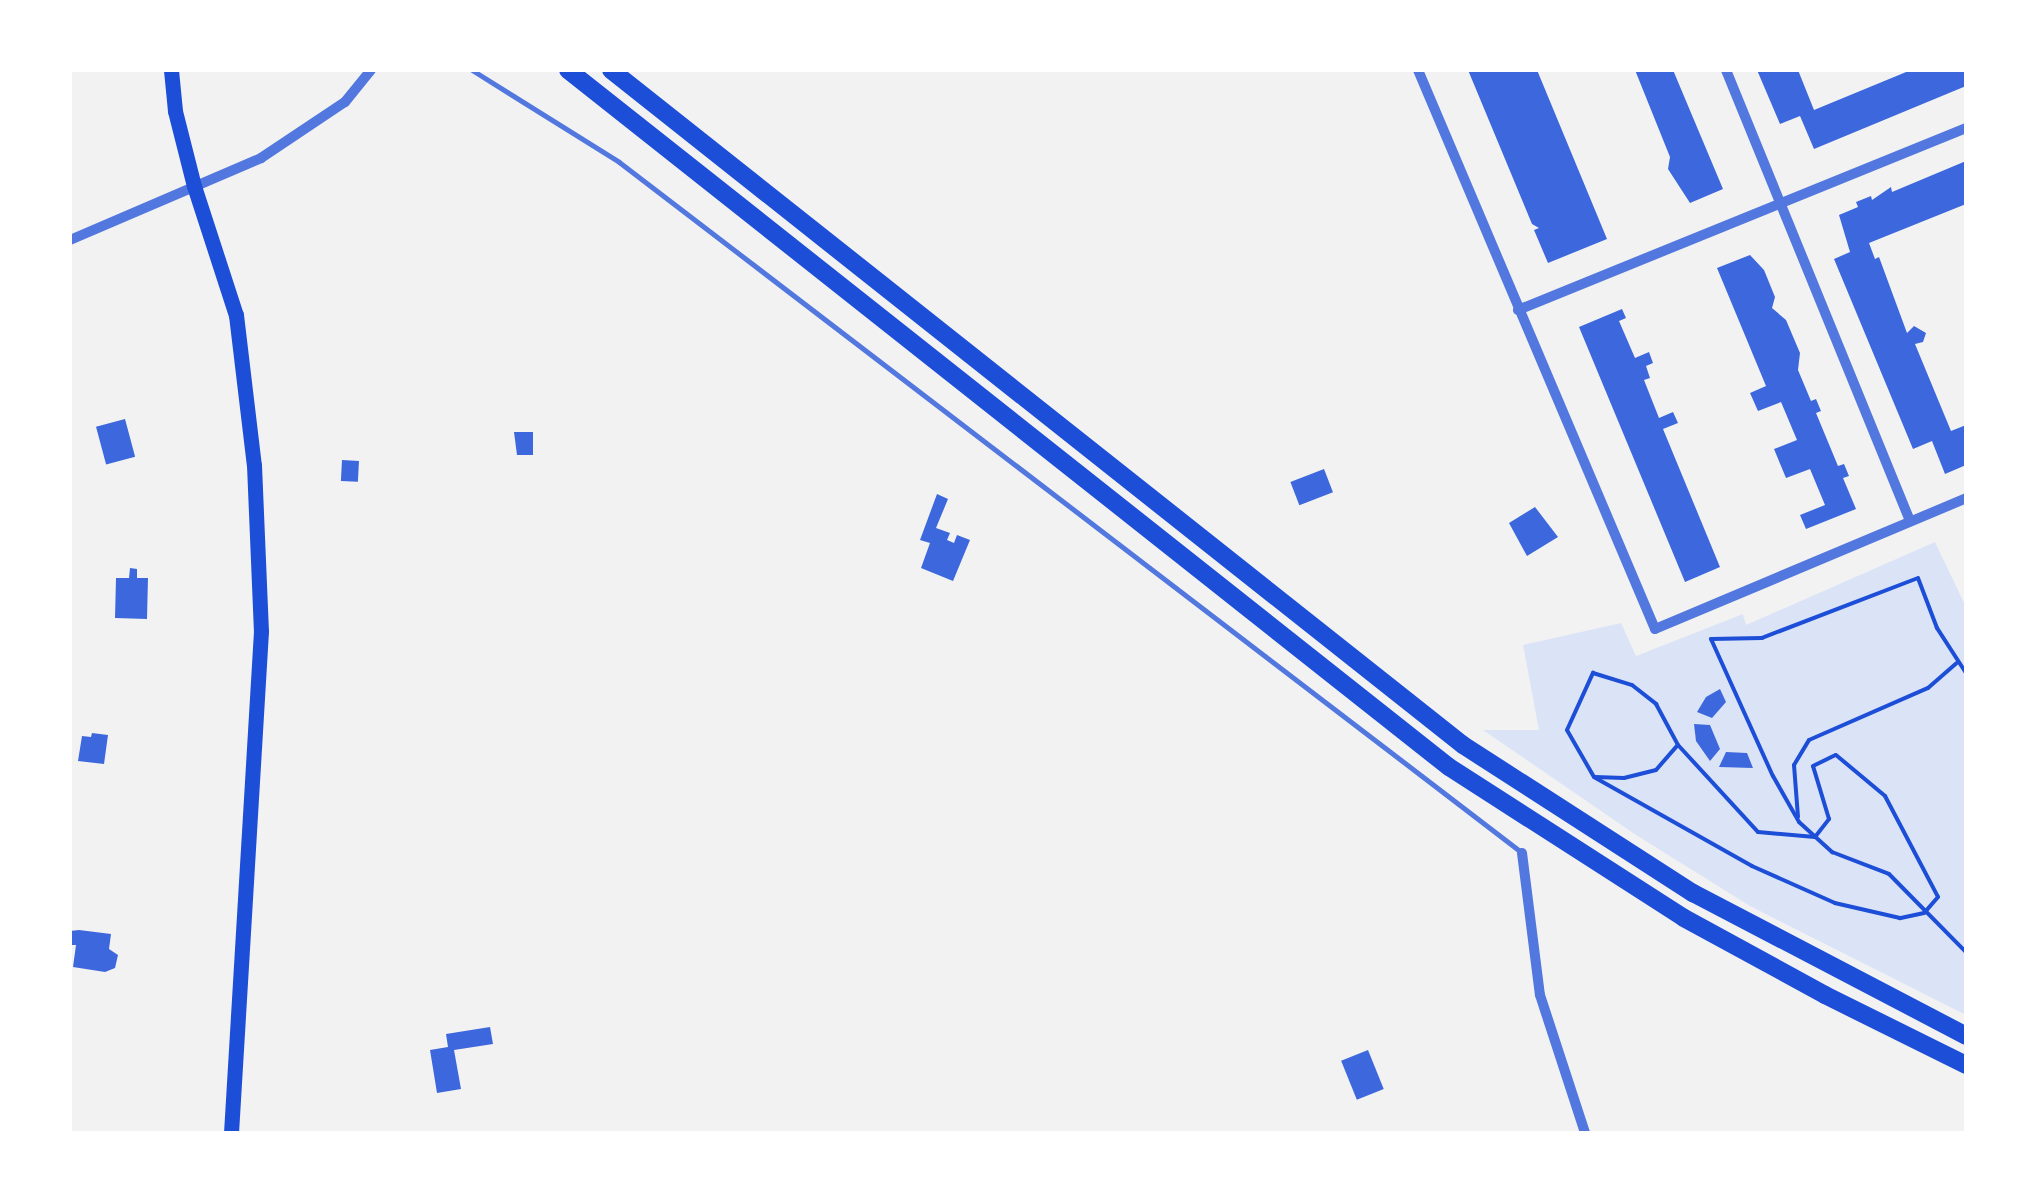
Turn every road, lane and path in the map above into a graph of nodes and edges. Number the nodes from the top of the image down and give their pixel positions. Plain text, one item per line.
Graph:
1 (171, 70) edge
2 (371, 70) edge
3 (472, 70) edge
4 (568, 70) edge
5 (610, 70) edge
6 (1418, 70) edge
7 (1726, 70) edge
8 (1966, 128) edge
9 (194, 186) junction
10 (1780, 204) junction
11 (70, 240) edge
12 (1518, 310) junction
13 (1966, 498) edge
14 (1910, 522) junction
15 (1958, 663) junction
16 (1966, 673) edge
17 (1678, 746) junction
18 (1594, 777) junction
19 (1799, 822) junction
20 (1815, 837) junction
21 (1522, 853) joint
22 (1924, 913) junction
23 (1966, 952) edge
24 (1966, 1036) edge
25 (1966, 1064) edge
26 (231, 1133) edge
27 (1586, 1133) edge

1 - 9 main road
2 - 9 street
3 - 21 lane
4 - 25 highway
5 - 24 highway
6 - 12 street
7 - 10 street
8 - 10 street
9 - 11 street
9 - 26 main road
10 - 12 street
10 - 14 street
12 - 14 street
13 - 14 street
15 - 16 path
15 - 19 path
15 - 19 path
17 - 18 path
17 - 18 path
17 - 20 path
18 - 22 path
19 - 20 path
20 - 22 path
20 - 22 path
21 - 27 street
22 - 23 path

